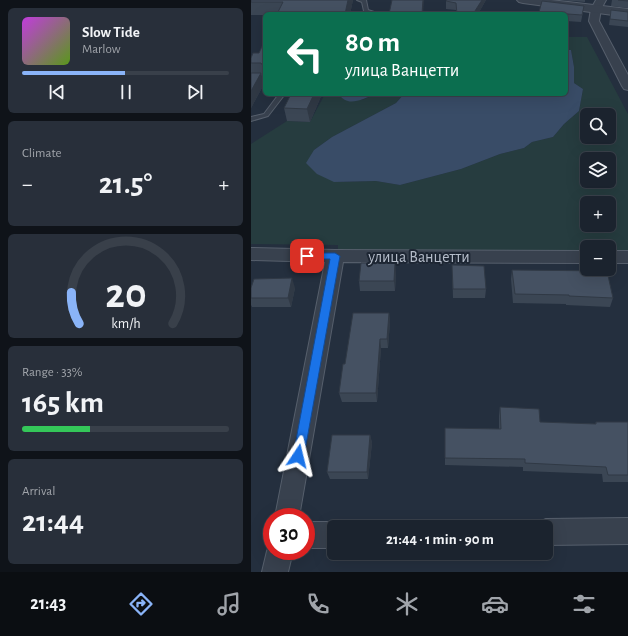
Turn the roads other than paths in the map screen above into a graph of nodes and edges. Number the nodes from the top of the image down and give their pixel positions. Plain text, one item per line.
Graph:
1 (359, 0) edge
2 (523, 0) edge
3 (598, 4) edge
4 (366, 12) edge
5 (628, 13) edge
6 (251, 81) edge
7 (263, 81) edge
8 (628, 86) edge
9 (280, 96) edge
10 (251, 119) edge
11 (251, 254) edge
12 (335, 256) junction
13 (580, 257) edge
14 (616, 257) edge
15 (628, 257) edge
16 (289, 508) edge
17 (628, 531) edge
18 (553, 532) edge
19 (327, 534) edge
20 (315, 535) edge
21 (278, 560) edge
22 (275, 572) edge

1 - 4 lane
2 - 3 street
3 - 5 street
3 - 8 street
6 - 7 lane
9 - 10 lane
11 - 12 street, улица Ванцетти
12 - 13 street, улица Ванцетти
12 - 16 street
14 - 15 street
17 - 18 street
19 - 20 street
21 - 22 street

